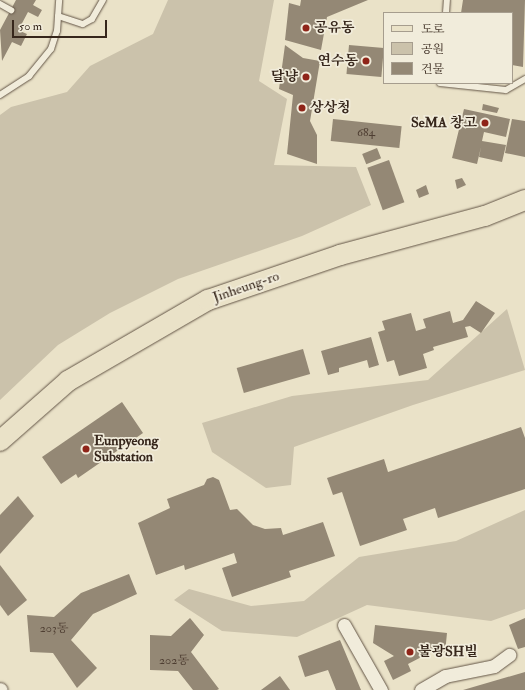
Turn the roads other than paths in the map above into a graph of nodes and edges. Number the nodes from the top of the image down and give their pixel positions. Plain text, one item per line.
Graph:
1 (59, 0) edge
2 (103, 0) edge
3 (447, 0) edge
4 (0, 4) edge
5 (11, 10) dead end
6 (446, 12) edge
7 (58, 16) junction
8 (525, 79) edge
9 (449, 84) edge
10 (0, 95) edge
11 (525, 200) edge
12 (0, 441) edge
13 (344, 625) dead end
14 (509, 655) dead end
15 (381, 690) edge
16 (421, 690) edge

1 - 7 lane
2 - 7 lane
3 - 6 lane
4 - 5 lane
7 - 10 lane
8 - 9 lane
11 - 12 main road, Jinheung-ro
13 - 15 street
14 - 16 street

